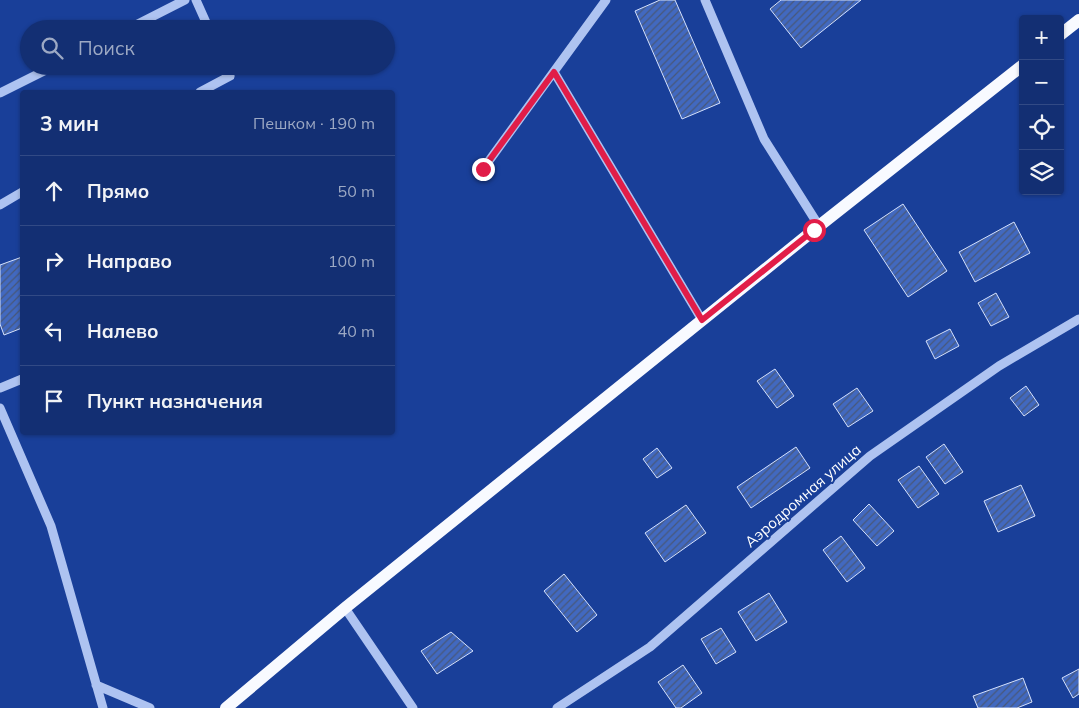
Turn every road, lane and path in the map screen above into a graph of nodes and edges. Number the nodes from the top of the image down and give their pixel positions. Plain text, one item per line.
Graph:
1 (185, 0) edge
2 (196, 0) edge
3 (606, 0) edge
4 (705, 0) edge
5 (146, 20) edge
6 (205, 20) edge
7 (1079, 20) edge
8 (1064, 32) edge
9 (1019, 68) edge
10 (554, 72) junction
11 (36, 75) edge
12 (230, 75) edge
13 (204, 90) edge
14 (0, 93) edge
15 (483, 169) dead end
16 (20, 193) edge
17 (0, 205) edge
18 (819, 226) junction
19 (1079, 319) edge
20 (702, 320) junction
21 (20, 380) edge
22 (0, 388) edge
23 (0, 408) edge
24 (345, 608) junction
25 (96, 685) junction
26 (103, 708) edge
27 (150, 708) edge
28 (226, 708) edge
29 (414, 708) edge
30 (557, 708) edge

1 - 5 street
2 - 6 street
3 - 10 street
4 - 18 street
7 - 8 main road
9 - 18 main road
10 - 15 street
10 - 20 street
11 - 14 street
12 - 13 street
16 - 17 street
18 - 20 main road
19 - 30 street, Аэродромная улица
20 - 24 main road
21 - 22 street
23 - 25 street
24 - 28 main road
24 - 29 street
25 - 26 street
25 - 27 street

